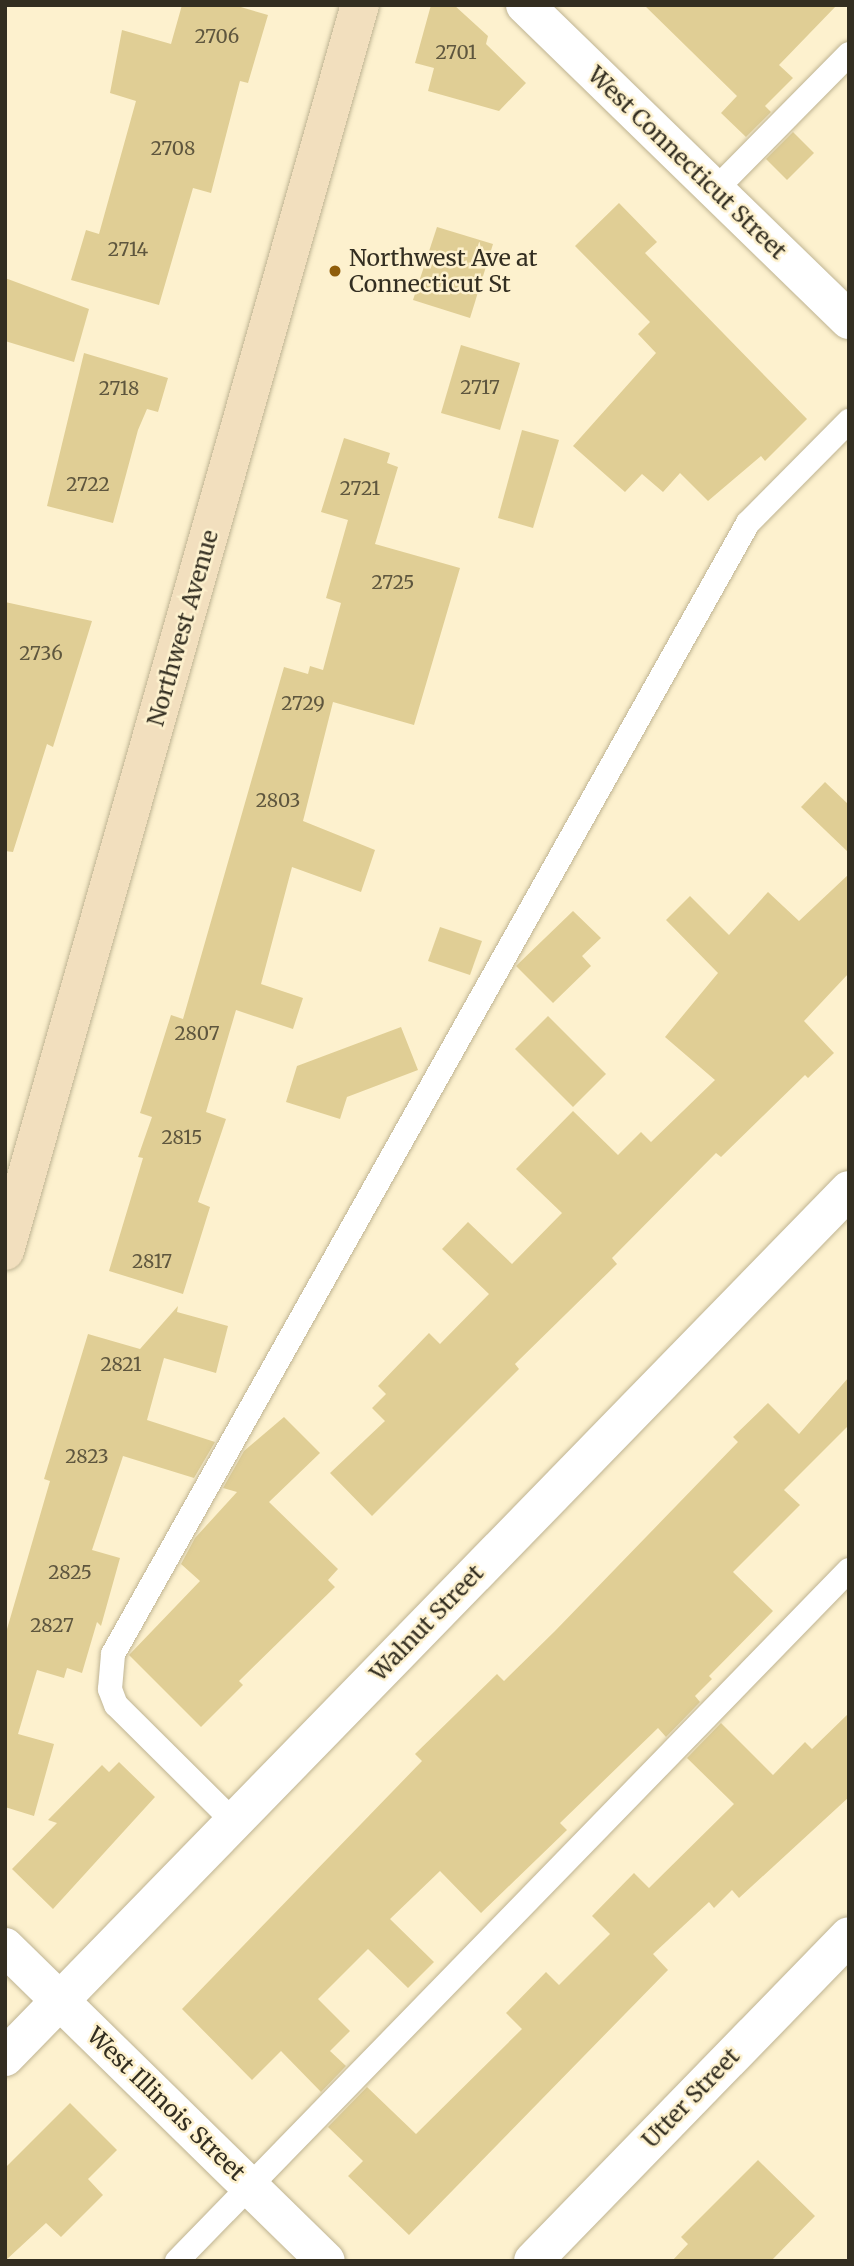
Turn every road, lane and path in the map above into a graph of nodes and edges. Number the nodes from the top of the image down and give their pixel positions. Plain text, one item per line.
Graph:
1 (360, 5) edge
2 (525, 5) edge
3 (849, 54) edge
4 (715, 190) junction
5 (849, 320) edge
6 (849, 421) edge
7 (849, 1190) edge
8 (5, 1251) edge
9 (849, 1570) edge
10 (234, 1822) junction
11 (849, 1936) edge
12 (5, 1947) edge
13 (60, 2001) junction
14 (5, 2057) edge
15 (250, 2187) junction
16 (177, 2261) edge
17 (326, 2261) edge
18 (533, 2261) edge

1 - 8 street, Northwest Avenue
2 - 4 street, West Connecticut Street
3 - 4 lane
4 - 5 street, West Connecticut Street
6 - 10 lane
7 - 10 street, Walnut Street
9 - 15 lane
10 - 13 street, Walnut Street
11 - 18 street, Utter Street
12 - 13 street, West Illinois Street
13 - 14 street, Walnut Street
13 - 15 street, West Illinois Street
15 - 16 lane
15 - 17 street, West Illinois Street

